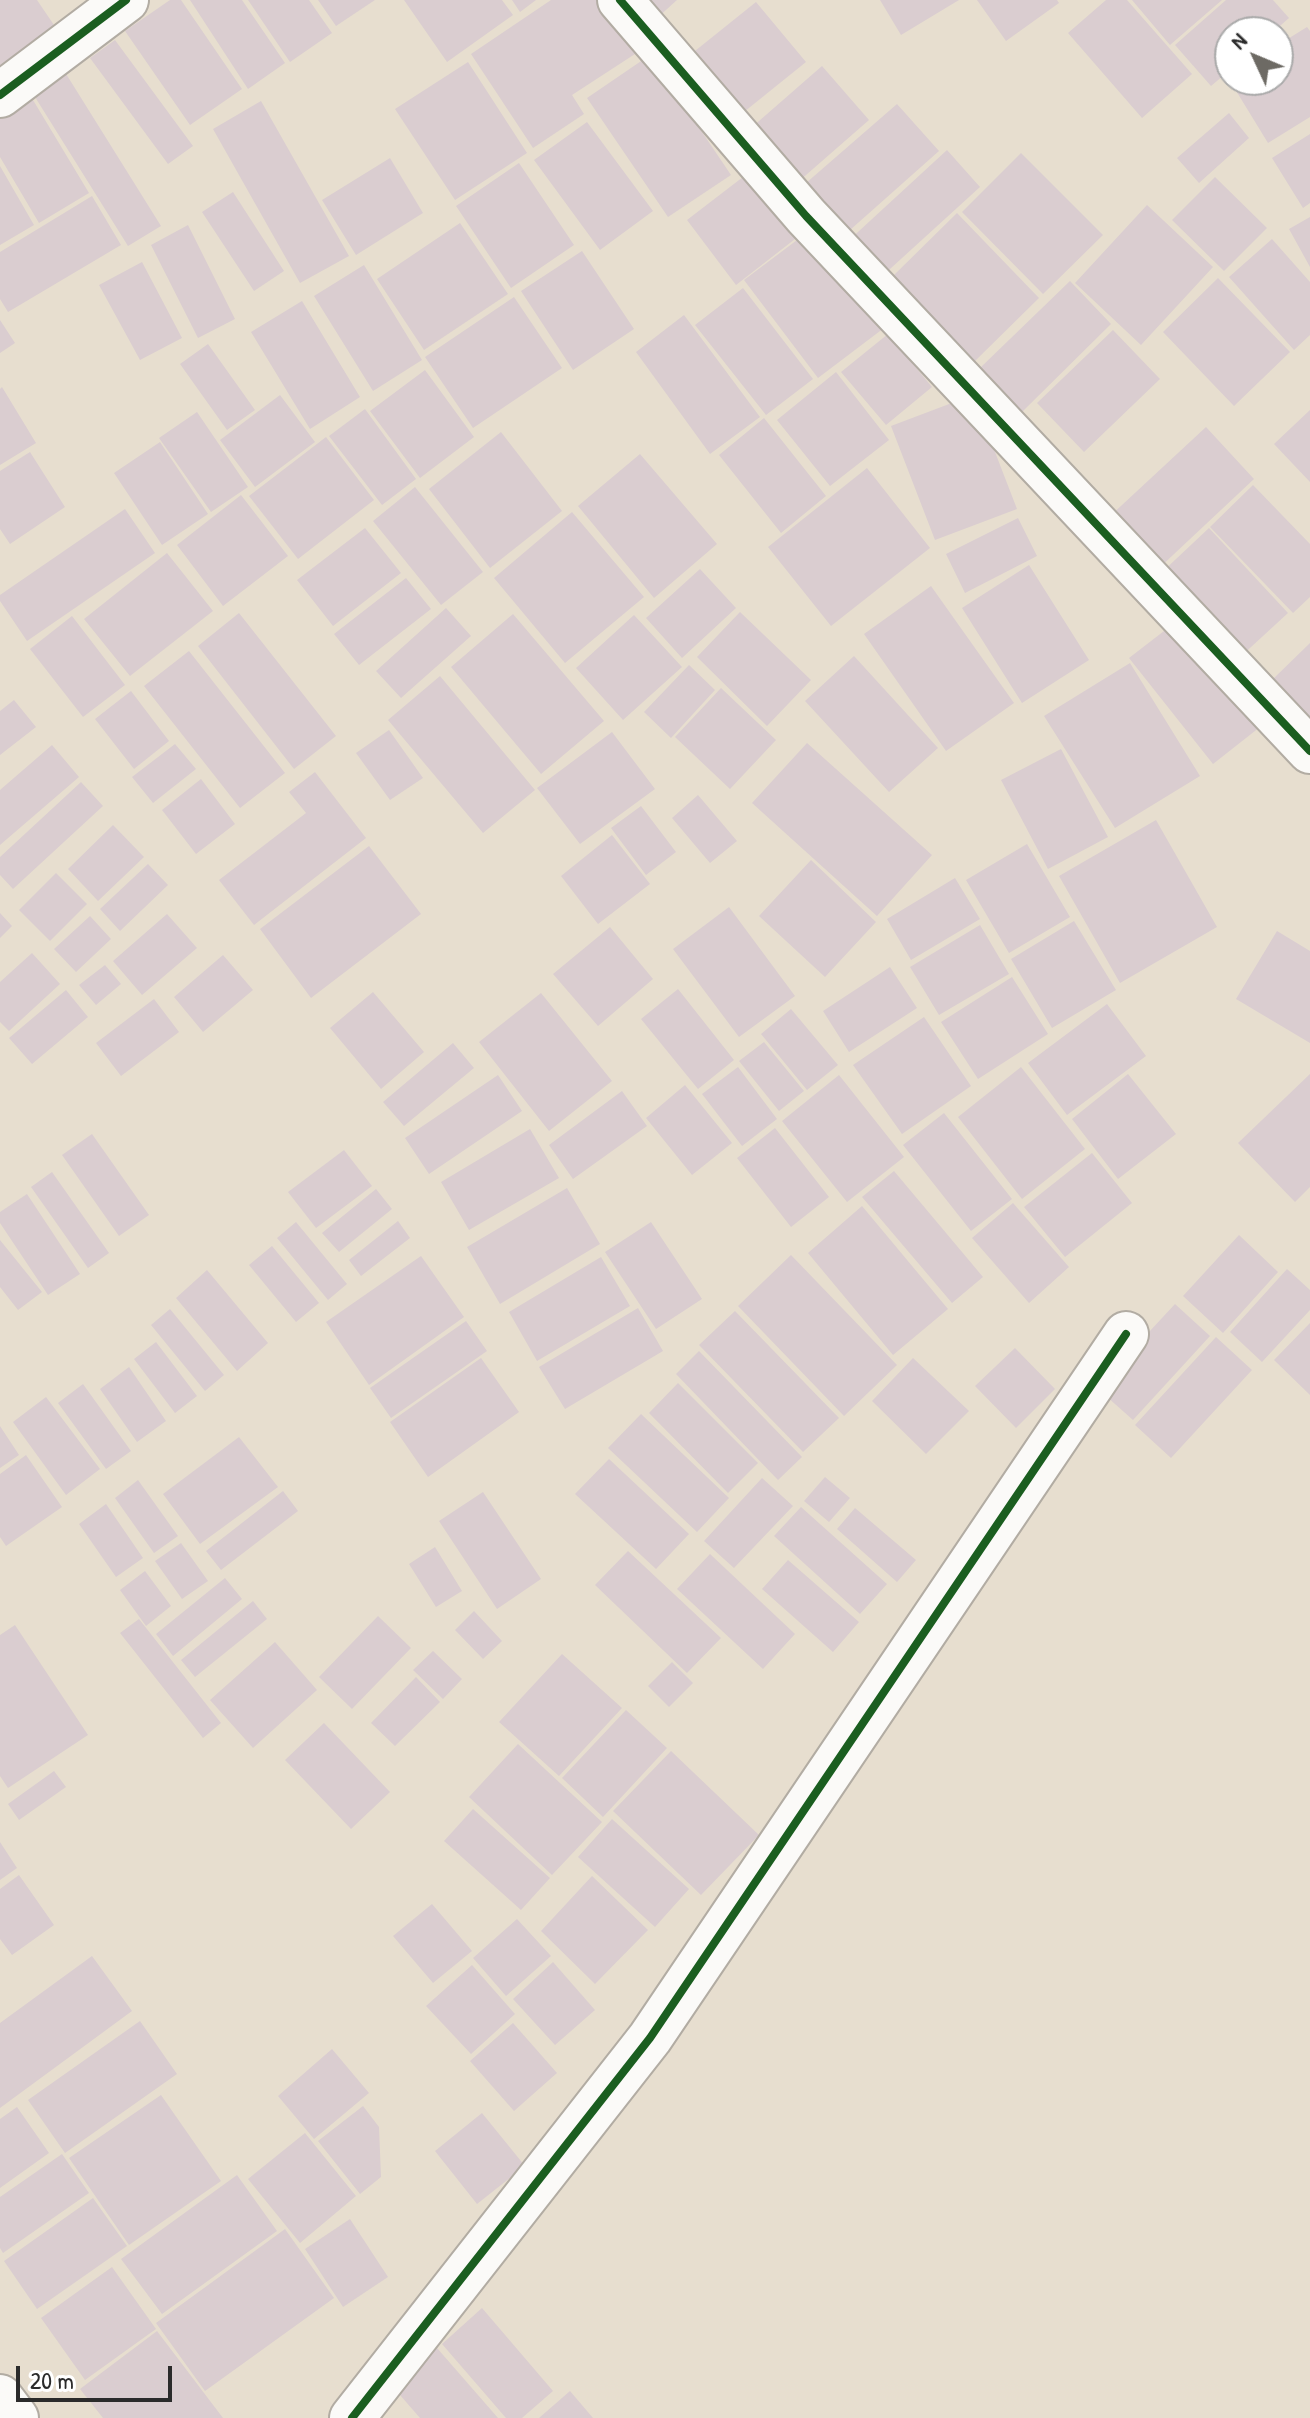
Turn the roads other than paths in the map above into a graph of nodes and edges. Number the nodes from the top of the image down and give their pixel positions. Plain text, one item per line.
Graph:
1 (126, 0) edge
2 (620, 0) edge
3 (0, 95) edge
4 (1310, 751) edge
5 (1126, 1334) dead end
6 (0, 2397) edge
7 (16, 2418) edge
8 (352, 2418) edge

1 - 3 street
2 - 4 street
5 - 8 street
6 - 7 street

